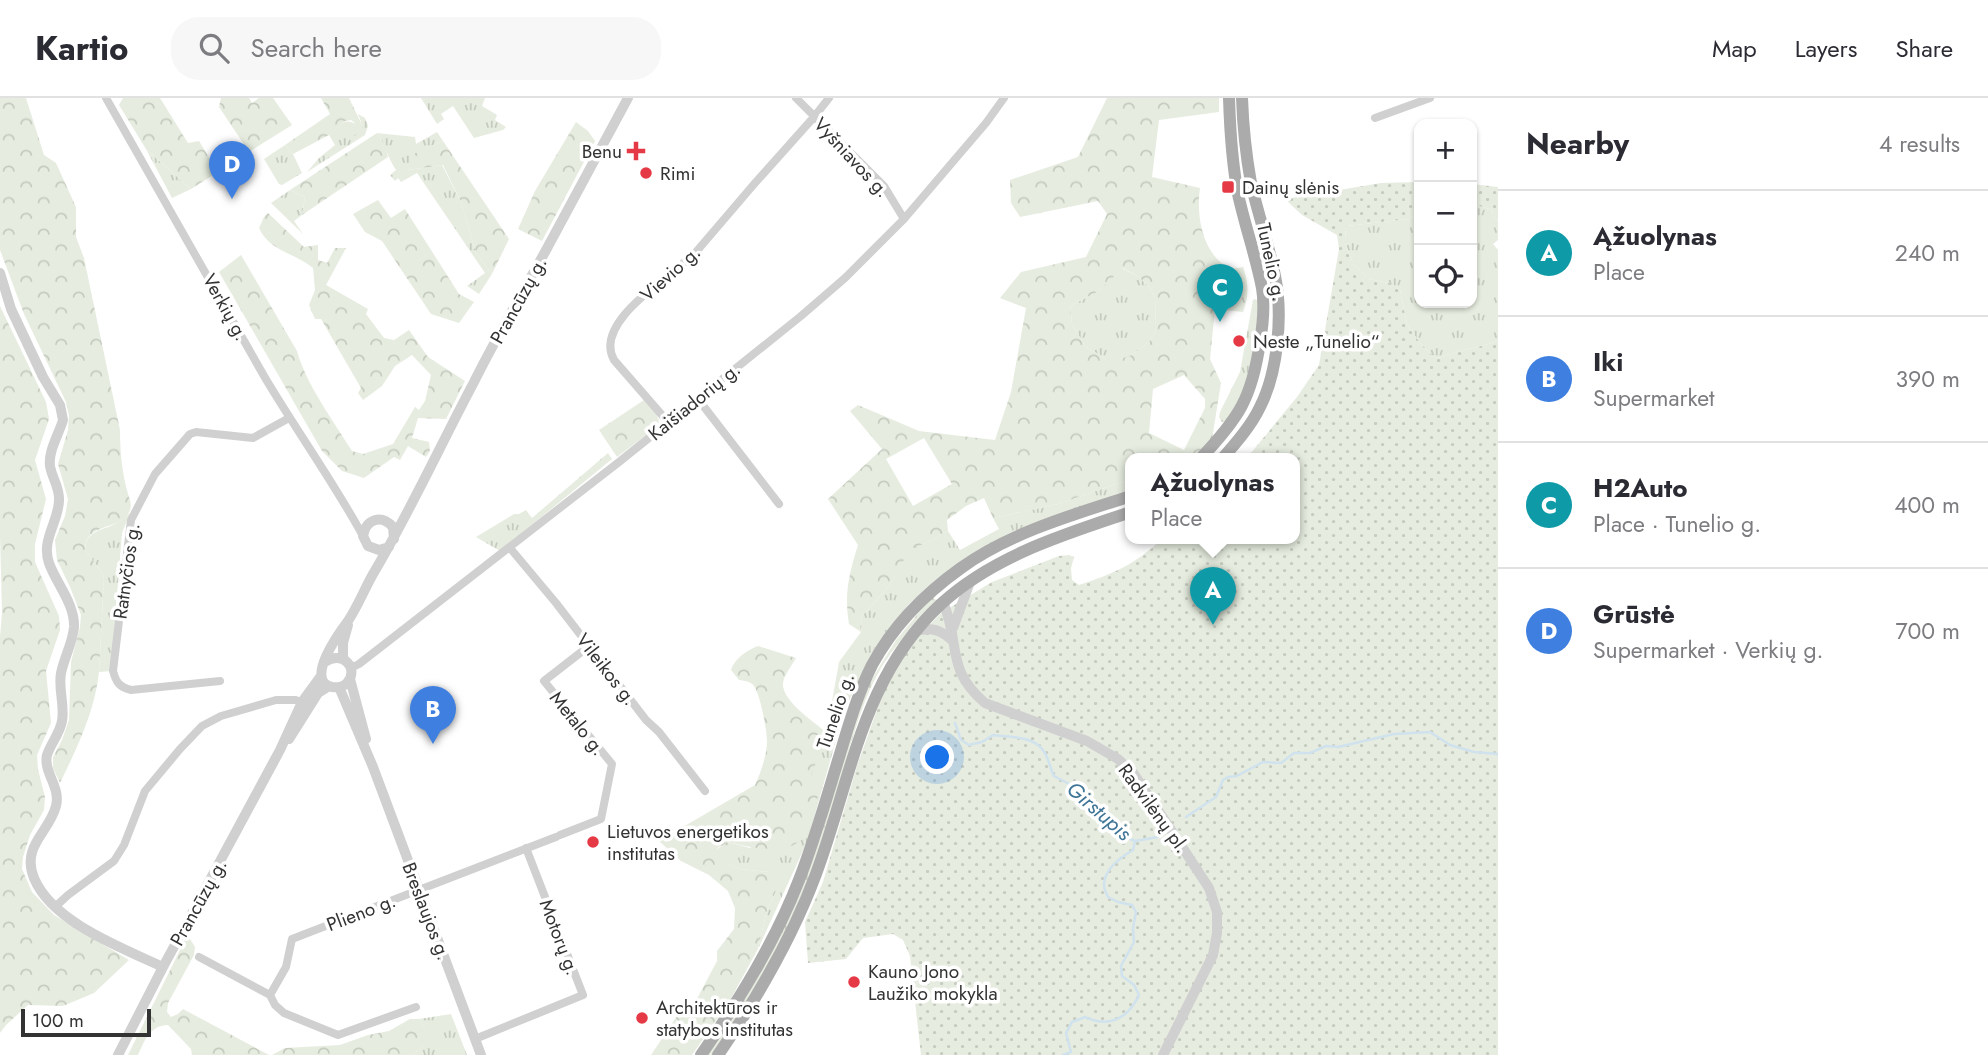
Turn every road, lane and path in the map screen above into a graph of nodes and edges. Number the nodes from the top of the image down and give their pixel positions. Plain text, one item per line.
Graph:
1 (106, 98) edge
2 (628, 98) edge
3 (796, 98) edge
4 (829, 98) edge
5 (1004, 98) edge
6 (1229, 98) edge
7 (1242, 98) edge
8 (1430, 98) edge
9 (814, 117) junction
10 (1375, 118) dead end
11 (904, 219) junction
12 (1267, 243) junction
13 (1251, 247) junction
14 (0, 274) edge
15 (698, 399) junction
16 (289, 418) junction
17 (668, 422) junction
18 (1205, 453) edge
19 (1227, 453) edge
20 (1125, 498) edge
21 (411, 503) junction
22 (779, 503) dead end
23 (351, 513) junction
24 (1125, 514) edge
25 (386, 521) junction
26 (370, 522) junction
27 (363, 536) junction
28 (392, 543) junction
29 (510, 548) junction
30 (372, 549) junction
31 (371, 578) junction
32 (970, 582) junction
33 (937, 586) junction
34 (943, 602) junction
35 (352, 615) junction
36 (952, 629) junction
37 (915, 631) junction
38 (953, 640) junction
39 (589, 646) junction
40 (343, 659) junction
41 (325, 662) junction
42 (350, 674) junction
43 (321, 676) junction
44 (220, 681) dead end
45 (334, 687) junction
46 (305, 704) junction
47 (373, 767) junction
48 (705, 791) dead end
49 (526, 848) junction
50 (419, 890) junction
51 (55, 907) junction
52 (199, 957) dead end
53 (163, 967) junction
54 (270, 995) junction
55 (416, 1007) dead end
56 (475, 1038) junction
57 (118, 1055) edge
58 (481, 1055) edge
59 (701, 1055) edge
60 (718, 1055) edge
61 (1163, 1055) edge

1 - 16 street, Verkių g.
2 - 21 street, Prancūzų g.
3 - 9 street, Vyšniavos g.
4 - 9 street, Vievio g.
5 - 11 street, Kaišiadorių g.
6 - 13 main road, Tunelio g.
7 - 12 main road, Tunelio g.
8 - 10 street
9 - 11 street, Vyšniavos g.
9 - 17 street, Vievio g.
11 - 15 street, Kaišiadorių g.
12 - 13 main road
12 - 19 main road, Tunelio g.
13 - 18 main road, Tunelio g.
14 - 51 street
15 - 17 street, Kaišiadorių g.
15 - 22 street
16 - 23 street, Verkių g.
16 - 44 street, Ratnyčios g.
17 - 29 street, Kaišiadorių g.
20 - 33 main road, Tunelio g.
21 - 25 street, Prancūzų g.
21 - 28 street, Prancūzų g.
23 - 26 street
23 - 27 street, Verkių g.
24 - 32 main road, Tunelio g.
25 - 26 street
25 - 28 street
26 - 27 street
27 - 30 street
28 - 30 street
28 - 31 street, Prancūzų g.
29 - 39 street, Vileikos g.
29 - 42 street, Kaišiadorių g.
30 - 31 street, Prancūzų g.
31 - 35 street, Prancūzų g.
32 - 34 main road, Tunelio g.
32 - 36 street
33 - 34 main road
33 - 59 main road, Tunelio g.
34 - 36 street, Radvilėnų pl.
34 - 37 main road, Tunelio g.
35 - 40 street, Prancūzų g.
35 - 41 street, Prancūzų g.
36 - 38 street, Radvilėnų pl.
37 - 38 street
37 - 60 main road, Tunelio g.
38 - 61 street, Radvilėnų pl.
39 - 48 street, Vileikos g.
39 - 49 street, Metalo g.
40 - 41 street
40 - 42 street
41 - 43 street
42 - 45 street
42 - 47 street, Breslaujos g.
43 - 45 street
43 - 46 street, Prancūzų g.
45 - 46 street, Prancūzų g.
45 - 47 street, Breslaujos g.
46 - 51 street
46 - 53 street, Prancūzų g.
47 - 50 street, Breslaujos g.
49 - 50 street, Plieno g.
49 - 56 street, Motorų g.
50 - 54 street, Plieno g.
50 - 56 street, Breslaujos g.
51 - 53 street
52 - 54 street
53 - 57 street, Prancūzų g.
54 - 55 street
56 - 58 street, Breslaujos g.

